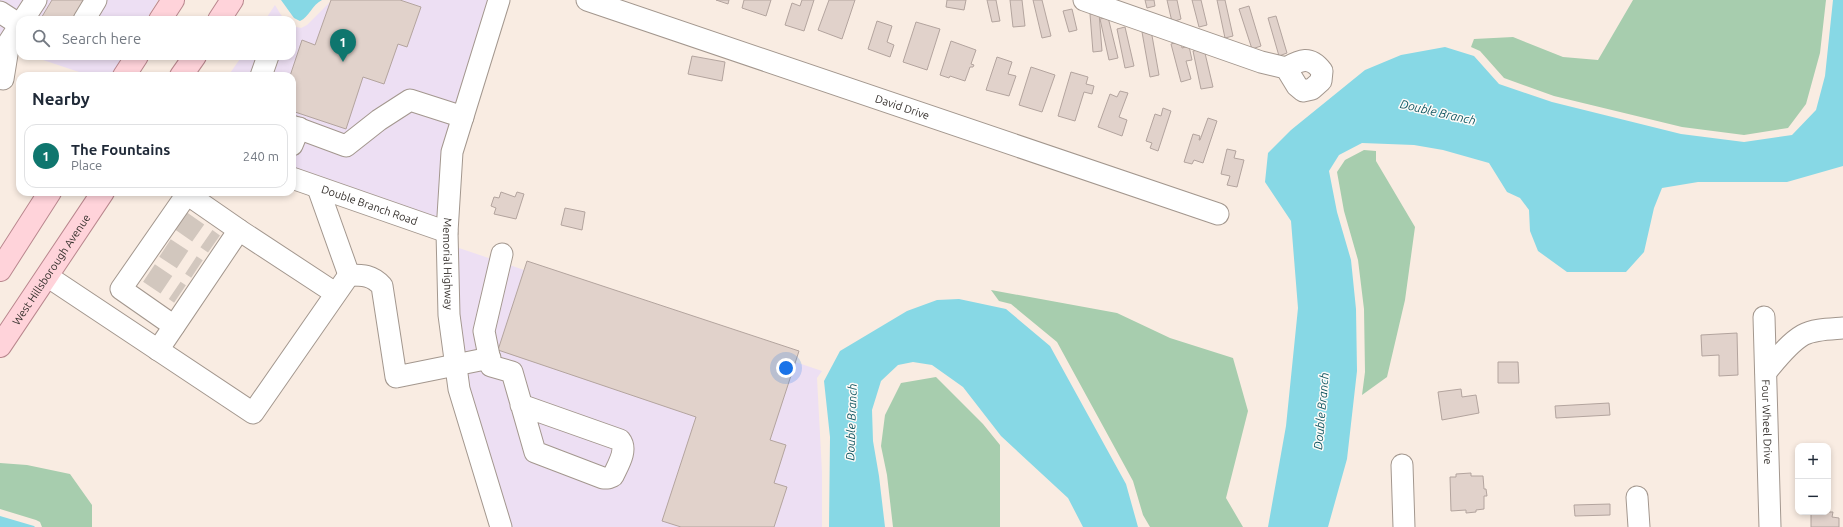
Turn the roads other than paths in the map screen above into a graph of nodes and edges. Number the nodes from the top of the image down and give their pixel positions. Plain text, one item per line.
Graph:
1 (36, 0) edge
2 (96, 0) edge
3 (173, 0) edge
4 (232, 0) edge
5 (499, 0) edge
6 (587, 0) edge
7 (1084, 0) edge
8 (0, 12) edge
9 (26, 16) edge
10 (86, 16) edge
11 (163, 16) edge
12 (222, 16) edge
13 (16, 22) edge
14 (16, 31) edge
15 (134, 60) edge
16 (191, 60) edge
17 (267, 60) edge
18 (1286, 68) dead end
19 (127, 72) edge
20 (184, 72) edge
21 (262, 72) edge
22 (8, 81) edge
23 (463, 118) junction
24 (296, 134) edge
25 (296, 180) edge
26 (318, 188) junction
27 (47, 196) edge
28 (100, 196) edge
29 (186, 196) edge
30 (190, 196) edge
31 (1218, 214) dead end
32 (239, 230) junction
33 (447, 232) junction
34 (502, 254) dead end
35 (0, 270) edge
36 (349, 275) junction
37 (46, 276) junction
38 (335, 293) junction
39 (1764, 317) dead end
40 (174, 326) junction
41 (1843, 328) edge
42 (0, 346) edge
43 (158, 350) junction
44 (490, 358) junction
45 (456, 365) junction
46 (1766, 372) junction
47 (521, 405) junction
48 (1402, 465) dead end
49 (1637, 497) dead end
50 (501, 527) edge
51 (1404, 527) edge
52 (1639, 527) edge
53 (1770, 527) edge

1 - 9 street
2 - 10 street
3 - 11 main road
4 - 12 main road
5 - 23 street, Memorial Highway
6 - 31 street, David Drive
7 - 18 street
8 - 13 street
14 - 22 street
15 - 19 main road
16 - 20 main road
17 - 21 street
23 - 24 street
23 - 33 street, Memorial Highway
25 - 26 street, Double Branch Road
26 - 33 street, Double Branch Road
26 - 36 street
27 - 35 main road
28 - 37 main road, West Hillsborough Avenue
29 - 40 street
30 - 32 street
32 - 38 street
32 - 40 street
33 - 45 street, Memorial Highway
34 - 44 street
36 - 38 street
36 - 45 street
37 - 42 main road, West Hillsborough Avenue
37 - 43 street
38 - 43 street
39 - 46 street, Four Wheel Drive
40 - 43 street
41 - 46 street
44 - 45 street
44 - 47 street
45 - 50 street, Memorial Highway
46 - 53 street, Four Wheel Drive
47 - 47 street
48 - 51 street
49 - 52 street

